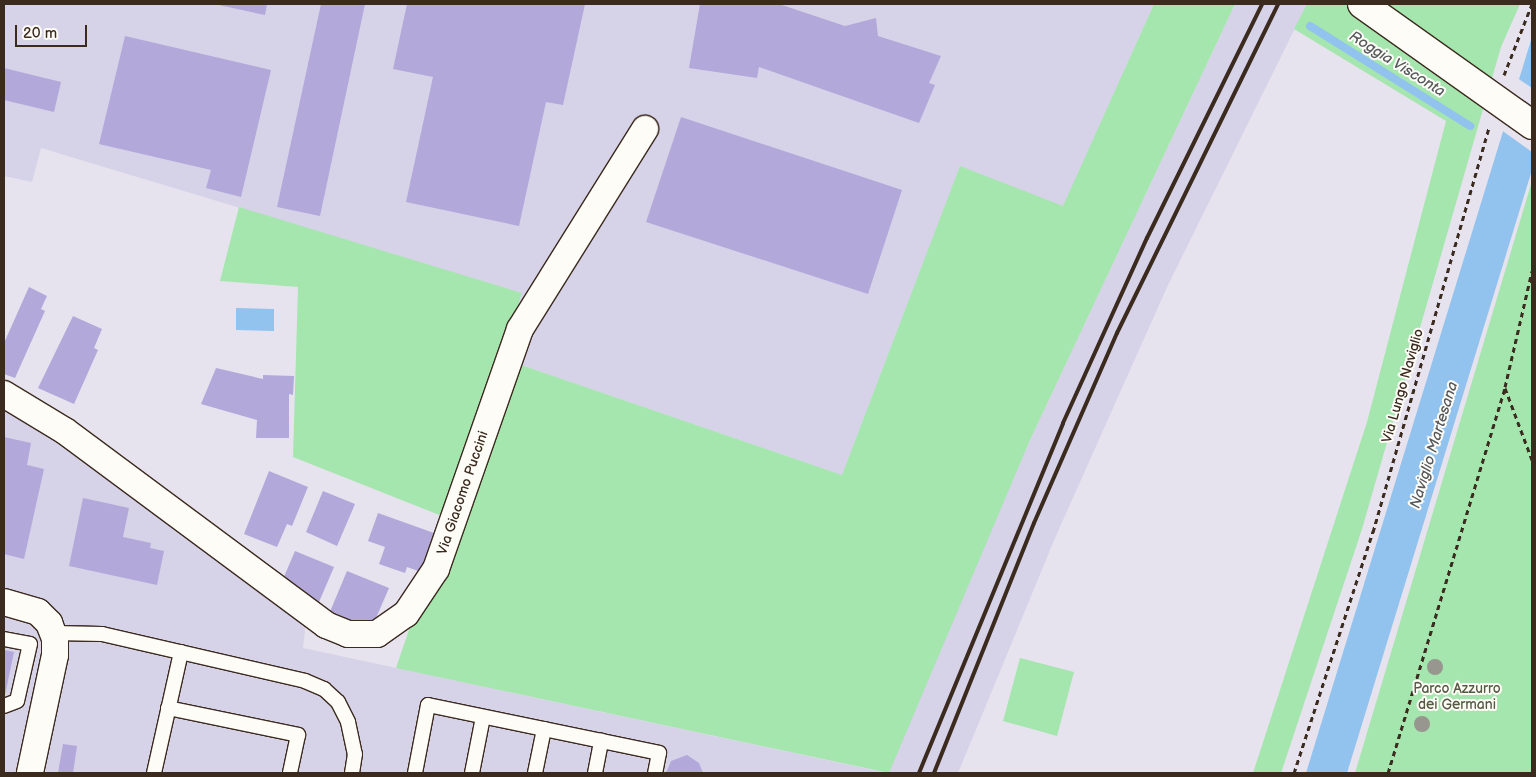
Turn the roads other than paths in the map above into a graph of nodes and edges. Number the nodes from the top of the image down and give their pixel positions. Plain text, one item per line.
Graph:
1 (1362, 4) edge
2 (1532, 125) edge
3 (646, 129) dead end
4 (4, 394) edge
5 (4, 602) edge
6 (54, 633) junction
7 (4, 639) edge
8 (181, 652) junction
9 (4, 706) edge
10 (168, 708) junction
11 (483, 716) junction
12 (544, 729) junction
13 (601, 741) junction
14 (30, 773) edge
15 (154, 773) edge
16 (290, 773) edge
17 (352, 773) edge
18 (415, 773) edge
19 (472, 773) edge
20 (535, 773) edge
21 (595, 773) edge
22 (655, 773) edge

1 - 2 main road, bridge
3 - 4 street, Via Giacomo Puccini
5 - 6 street
6 - 8 lane
6 - 14 street
7 - 9 lane
8 - 10 lane
8 - 17 lane
10 - 15 lane
10 - 16 lane
11 - 12 lane
11 - 18 lane
11 - 19 lane
12 - 13 lane
12 - 20 lane
13 - 21 lane
13 - 22 lane

